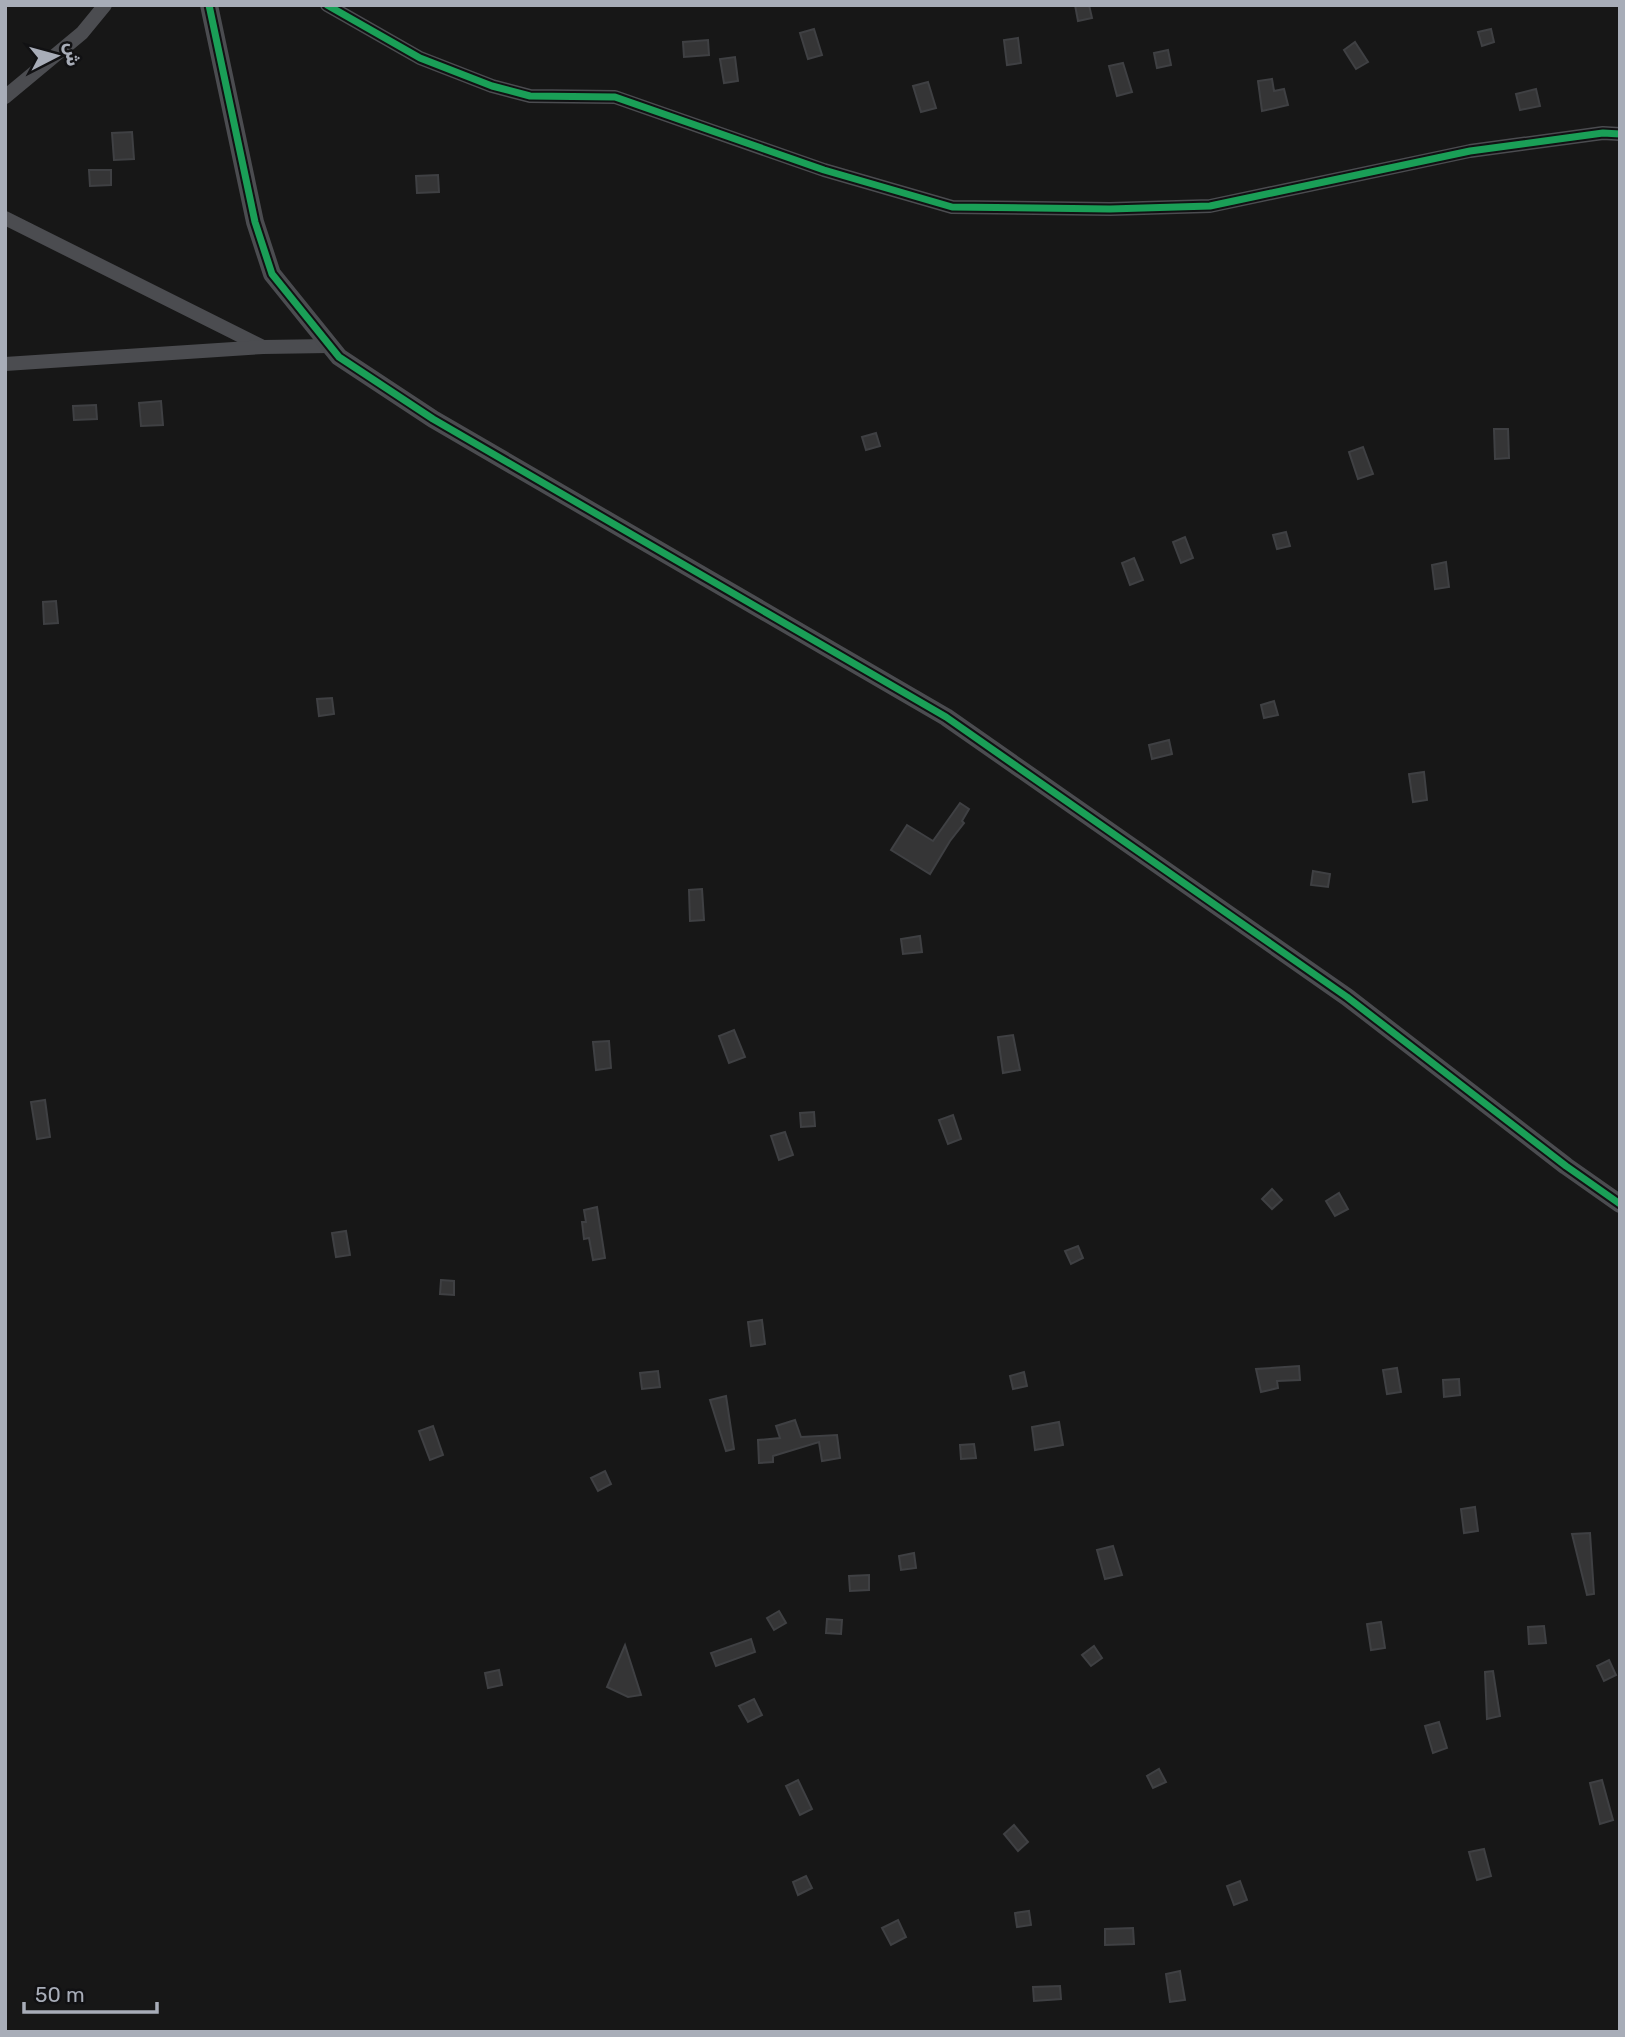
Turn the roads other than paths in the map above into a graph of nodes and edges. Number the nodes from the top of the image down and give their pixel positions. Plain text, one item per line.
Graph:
1 (105, 5) edge
2 (209, 5) edge
3 (327, 5) edge
4 (5, 97) edge
5 (1620, 134) edge
6 (5, 218) edge
7 (329, 346) junction
8 (263, 347) junction
9 (5, 364) edge
10 (1620, 1204) edge

1 - 4 street
2 - 7 street
3 - 5 street
6 - 8 street
7 - 8 street
7 - 10 street
8 - 9 street

